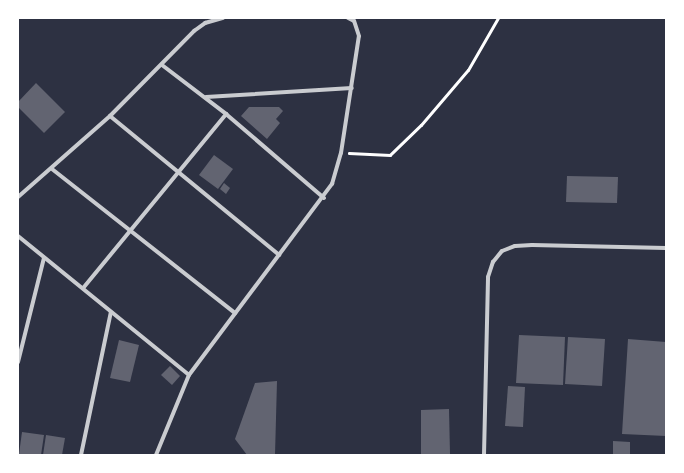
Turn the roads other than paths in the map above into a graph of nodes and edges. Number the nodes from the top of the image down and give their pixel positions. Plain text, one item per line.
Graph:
1 (223, 18) edge
2 (348, 18) edge
3 (162, 65) junction
4 (352, 88) junction
5 (206, 97) junction
6 (226, 114) junction
7 (110, 116) junction
8 (52, 169) junction
9 (177, 171) junction
10 (18, 197) edge
11 (324, 198) junction
12 (130, 231) junction
13 (18, 236) edge
14 (666, 248) edge
15 (279, 255) junction
16 (44, 258) junction
17 (84, 287) junction
18 (111, 312) junction
19 (234, 313) junction
20 (18, 362) edge
21 (189, 375) junction
22 (81, 455) edge
23 (156, 455) edge
24 (484, 455) edge

1 - 3 street
2 - 4 street
3 - 5 street
3 - 7 street
4 - 5 street
4 - 11 street
5 - 6 street
6 - 9 street
6 - 11 street
7 - 8 street
7 - 9 street
8 - 10 street
8 - 12 street
9 - 12 street
9 - 15 street
11 - 15 street
12 - 17 street
12 - 19 street
13 - 16 street
14 - 24 street
15 - 19 street
16 - 17 street
16 - 20 street
17 - 18 street
18 - 21 street
18 - 22 street
19 - 21 street
21 - 23 street

